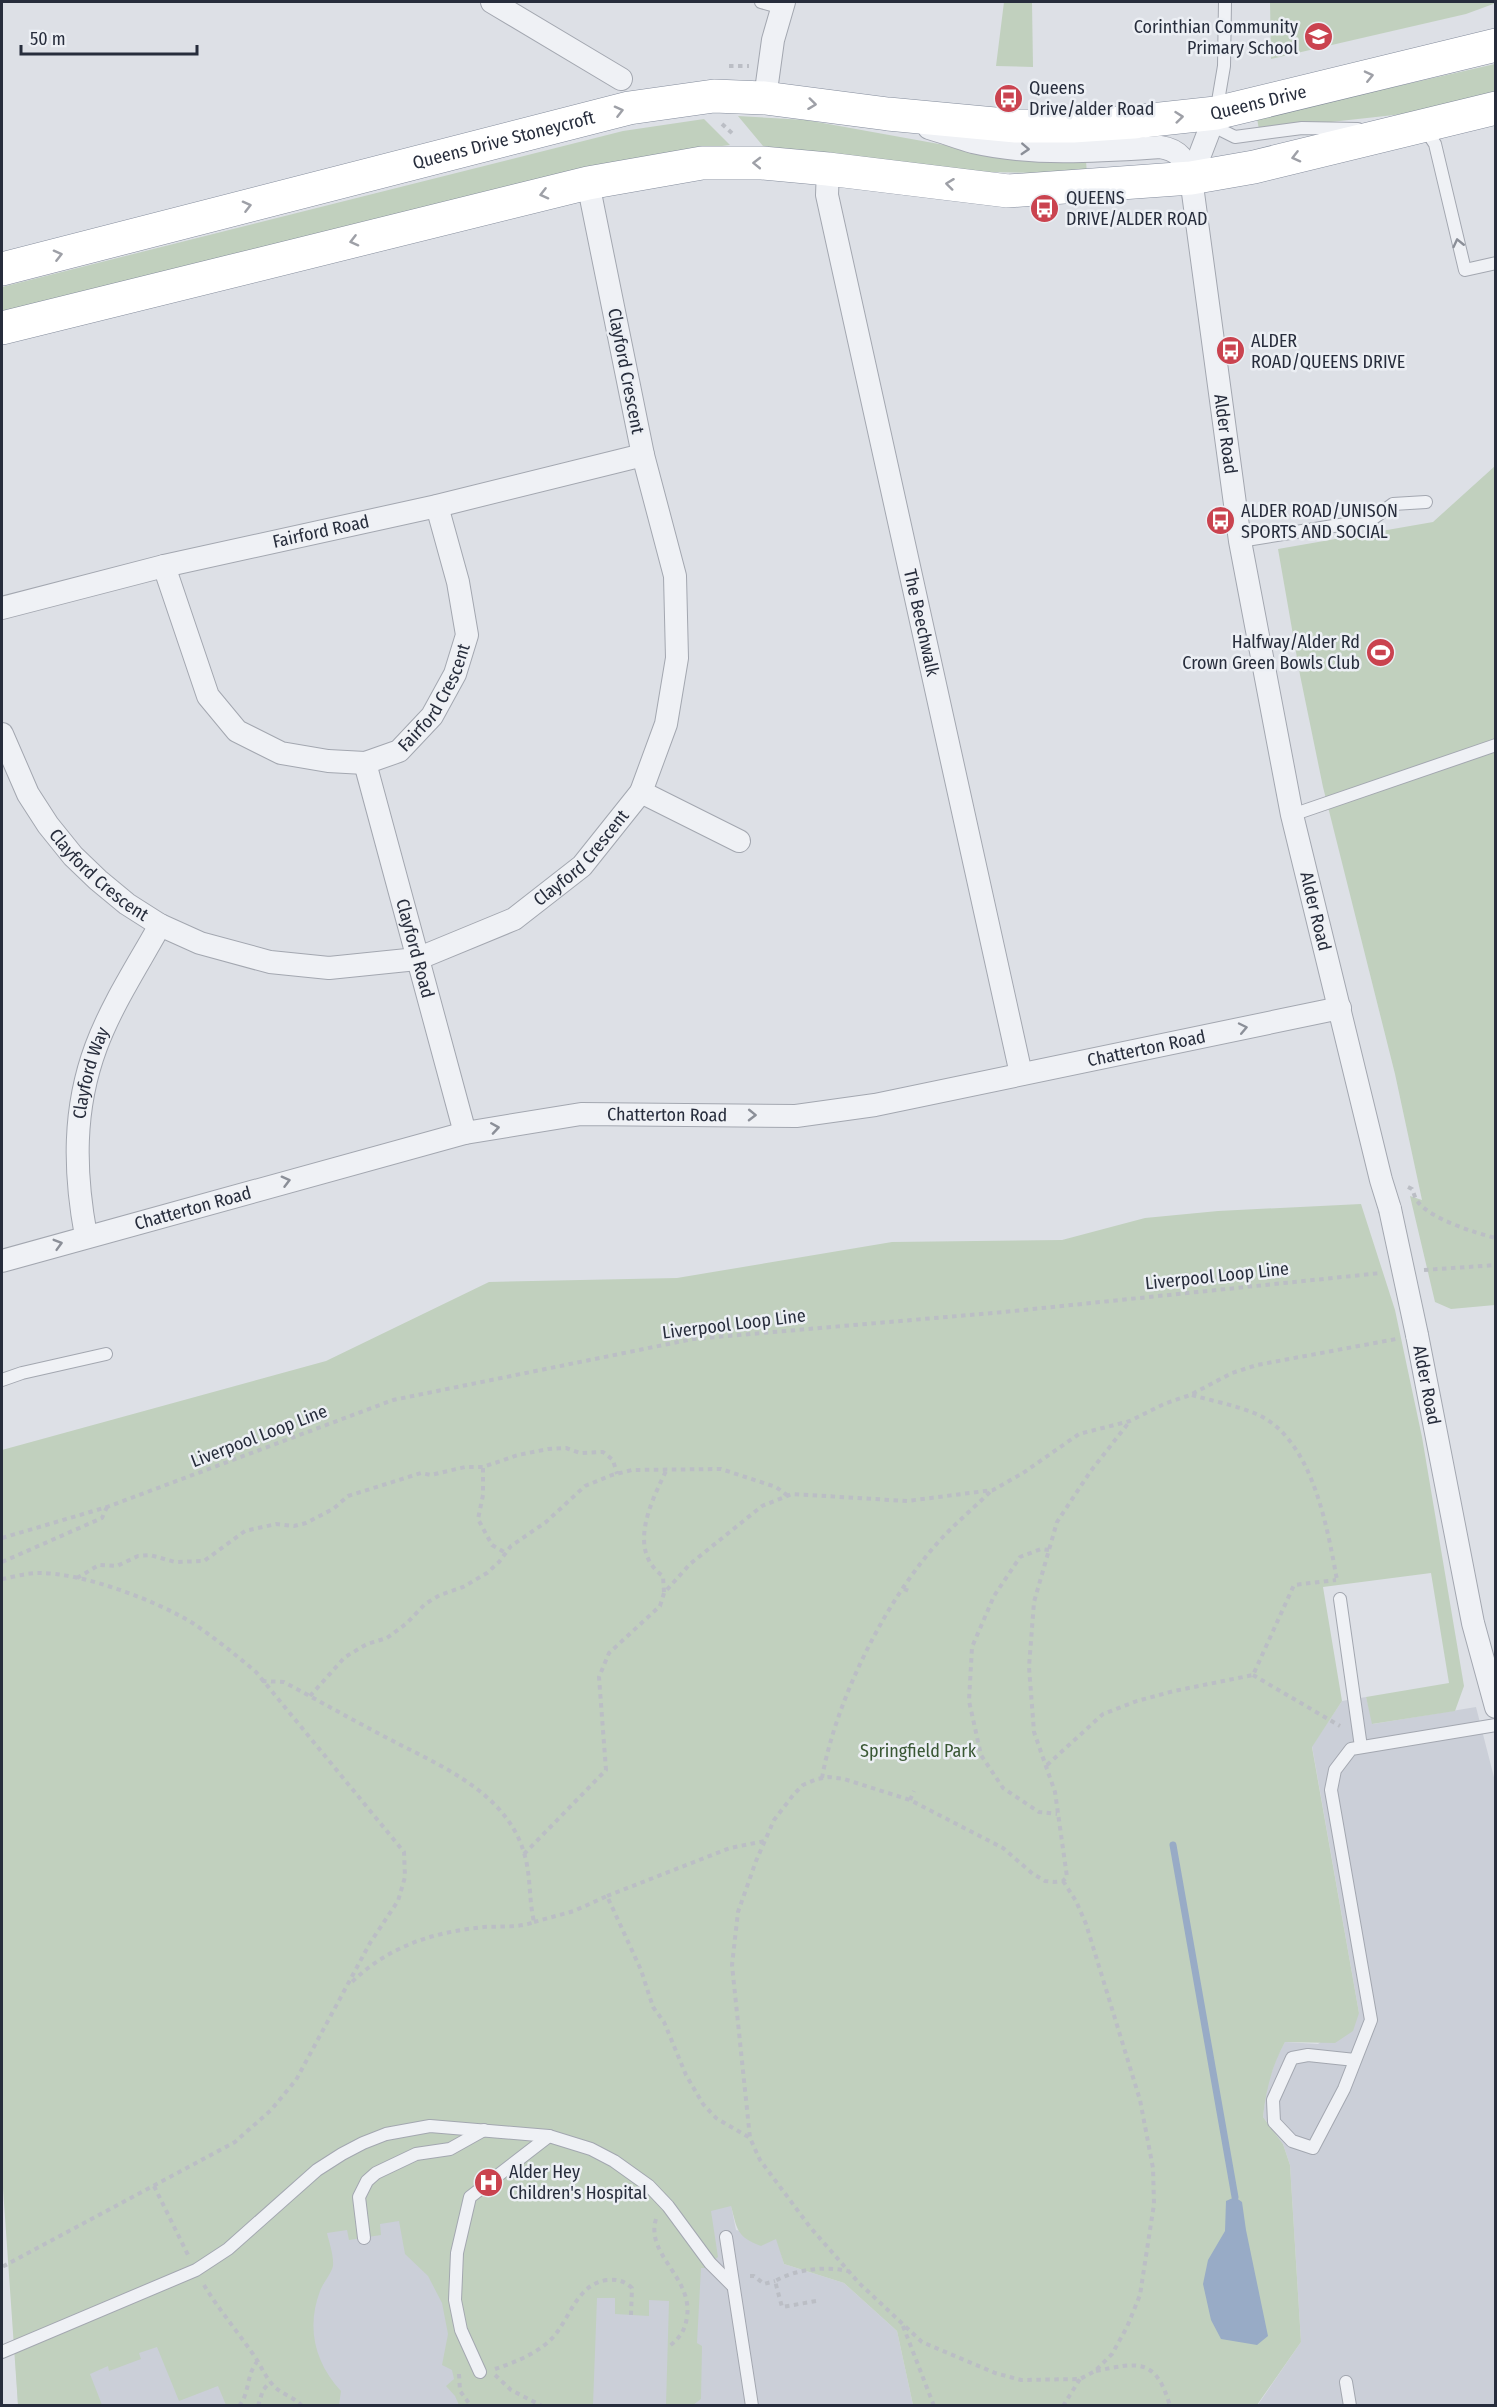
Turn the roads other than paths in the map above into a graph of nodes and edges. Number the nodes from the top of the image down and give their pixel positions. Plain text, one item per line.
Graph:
1 (492, 2) edge
2 (1225, 2) edge
3 (776, 4) edge
4 (1496, 45) edge
5 (621, 79) dead end
6 (767, 82) junction
7 (1496, 108) edge
8 (1216, 112) junction
9 (888, 114) junction
10 (1016, 126) joint
11 (1411, 128) junction
12 (828, 168) junction
13 (1191, 178) junction
14 (588, 183) junction
15 (1496, 263) edge
16 (2, 269) edge
17 (2, 328) edge
18 (643, 455) junction
19 (1426, 502) dead end
20 (437, 506) junction
21 (1240, 541) junction
22 (164, 566) junction
23 (2, 608) edge
24 (2, 734) edge
25 (1496, 745) edge
26 (365, 763) junction
27 (641, 792) junction
28 (1292, 815) junction
29 (739, 841) dead end
30 (160, 925) junction
31 (417, 959) junction
32 (1340, 1008) junction
33 (1021, 1074) junction
34 (465, 1133) junction
35 (86, 1236) junction
36 (2, 1260) edge
37 (106, 1354) dead end
38 (2, 1380) edge
39 (1340, 1599) road end
40 (1496, 1707) edge
41 (1496, 1725) edge
42 (1361, 1743) junction
43 (1354, 2060) junction
44 (484, 2130) junction
45 (549, 2136) junction
46 (726, 2237) dead end
47 (364, 2238) dead end
48 (732, 2281) junction
49 (2, 2352) edge
50 (480, 2372) road end
51 (1346, 2382) dead end
52 (752, 2406) edge
53 (1350, 2406) edge

1 - 5 street
2 - 8 lane
3 - 6 street
8 -> 4 highway, Queens Drive
6 -> 9 highway, Queens Drive Stoneycroft
16 -> 6 highway, Queens Drive Stoneycroft
7 - 11 highway
10 -> 8 highway, Queens Drive
8 - 11 lane
8 - 13 street, Alder Road
9 - 10 highway, Queens Drive Stoneycroft
9 -> 13 street
11 -> 13 highway
15 -> 11 lane
13 -> 12 highway
12 -> 14 highway
12 - 33 street, The Beechwalk
13 - 21 street, Alder Road
14 -> 17 highway
14 - 18 street, Clayford Crescent
18 - 20 street, Fairford Road
18 - 27 street, Clayford Crescent
19 - 21 lane
20 - 22 street, Fairford Road
20 - 26 street, Fairford Crescent
21 - 28 street, Alder Road
22 - 23 street, Fairford Road
22 - 26 street, Fairford Crescent
24 - 30 street, Clayford Crescent
25 - 28 lane
26 - 31 street, Clayford Road
27 - 29 street
27 - 31 street, Clayford Crescent
28 - 32 street, Alder Road
30 - 31 street, Clayford Crescent
30 - 35 street, Clayford Way
31 - 34 street, Clayford Road
33 -> 32 street, Chatterton Road
32 - 40 street, Alder Road, bridge
34 -> 33 street, Chatterton Road
35 -> 34 street, Chatterton Road
36 -> 35 street, Chatterton Road
37 - 38 lane
39 - 42 lane
41 - 42 lane
42 - 43 lane
43 - 43 lane
44 - 45 lane
44 - 47 lane
44 - 49 lane
45 - 48 lane
45 - 50 lane
46 - 48 lane
48 - 52 lane
51 - 53 lane

